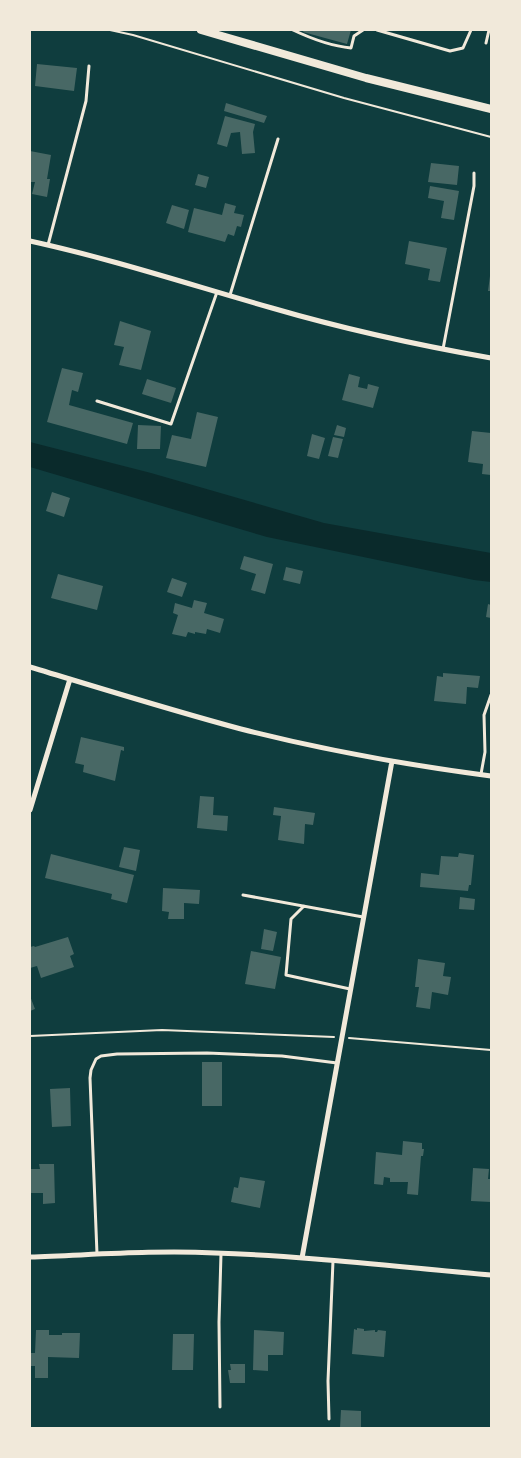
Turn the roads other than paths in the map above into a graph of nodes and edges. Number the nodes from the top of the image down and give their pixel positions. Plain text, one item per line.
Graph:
1 (201, 30) edge
2 (293, 30) edge
3 (363, 30) edge
4 (377, 30) edge
5 (471, 30) edge
6 (489, 30) edge
7 (486, 43) dead end
8 (89, 66) dead end
9 (491, 109) edge
10 (278, 138) dead end
11 (474, 173) dead end
12 (30, 241) edge
13 (48, 245) junction
14 (217, 291) junction
15 (230, 295) junction
16 (443, 349) junction
17 (491, 358) edge
18 (97, 401) dead end
19 (30, 667) edge
20 (70, 679) junction
21 (491, 695) edge
22 (392, 761) junction
23 (481, 775) junction
24 (491, 776) edge
25 (30, 810) edge
26 (243, 895) dead end
27 (304, 906) junction
28 (363, 917) junction
29 (350, 989) junction
30 (337, 1063) junction
31 (221, 1253) junction
32 (97, 1254) junction
33 (30, 1257) edge
34 (302, 1258) junction
35 (333, 1261) junction
36 (491, 1274) edge
37 (220, 1407) dead end
38 (330, 1418) dead end

1 - 9 street
2 - 3 lane
4 - 5 lane
6 - 7 lane
8 - 13 lane
10 - 15 lane
11 - 16 lane
12 - 13 street
13 - 14 street
14 - 15 street
14 - 18 lane
15 - 16 street
16 - 17 street
19 - 20 street
20 - 22 street
20 - 25 street
21 - 23 lane
22 - 23 street
22 - 28 street
23 - 24 street
26 - 27 lane
27 - 28 lane
27 - 29 lane
28 - 29 street
29 - 30 street
30 - 32 lane
30 - 34 street
31 - 32 street
31 - 34 street
31 - 37 lane
32 - 33 street
34 - 35 street
35 - 36 street
35 - 38 lane

